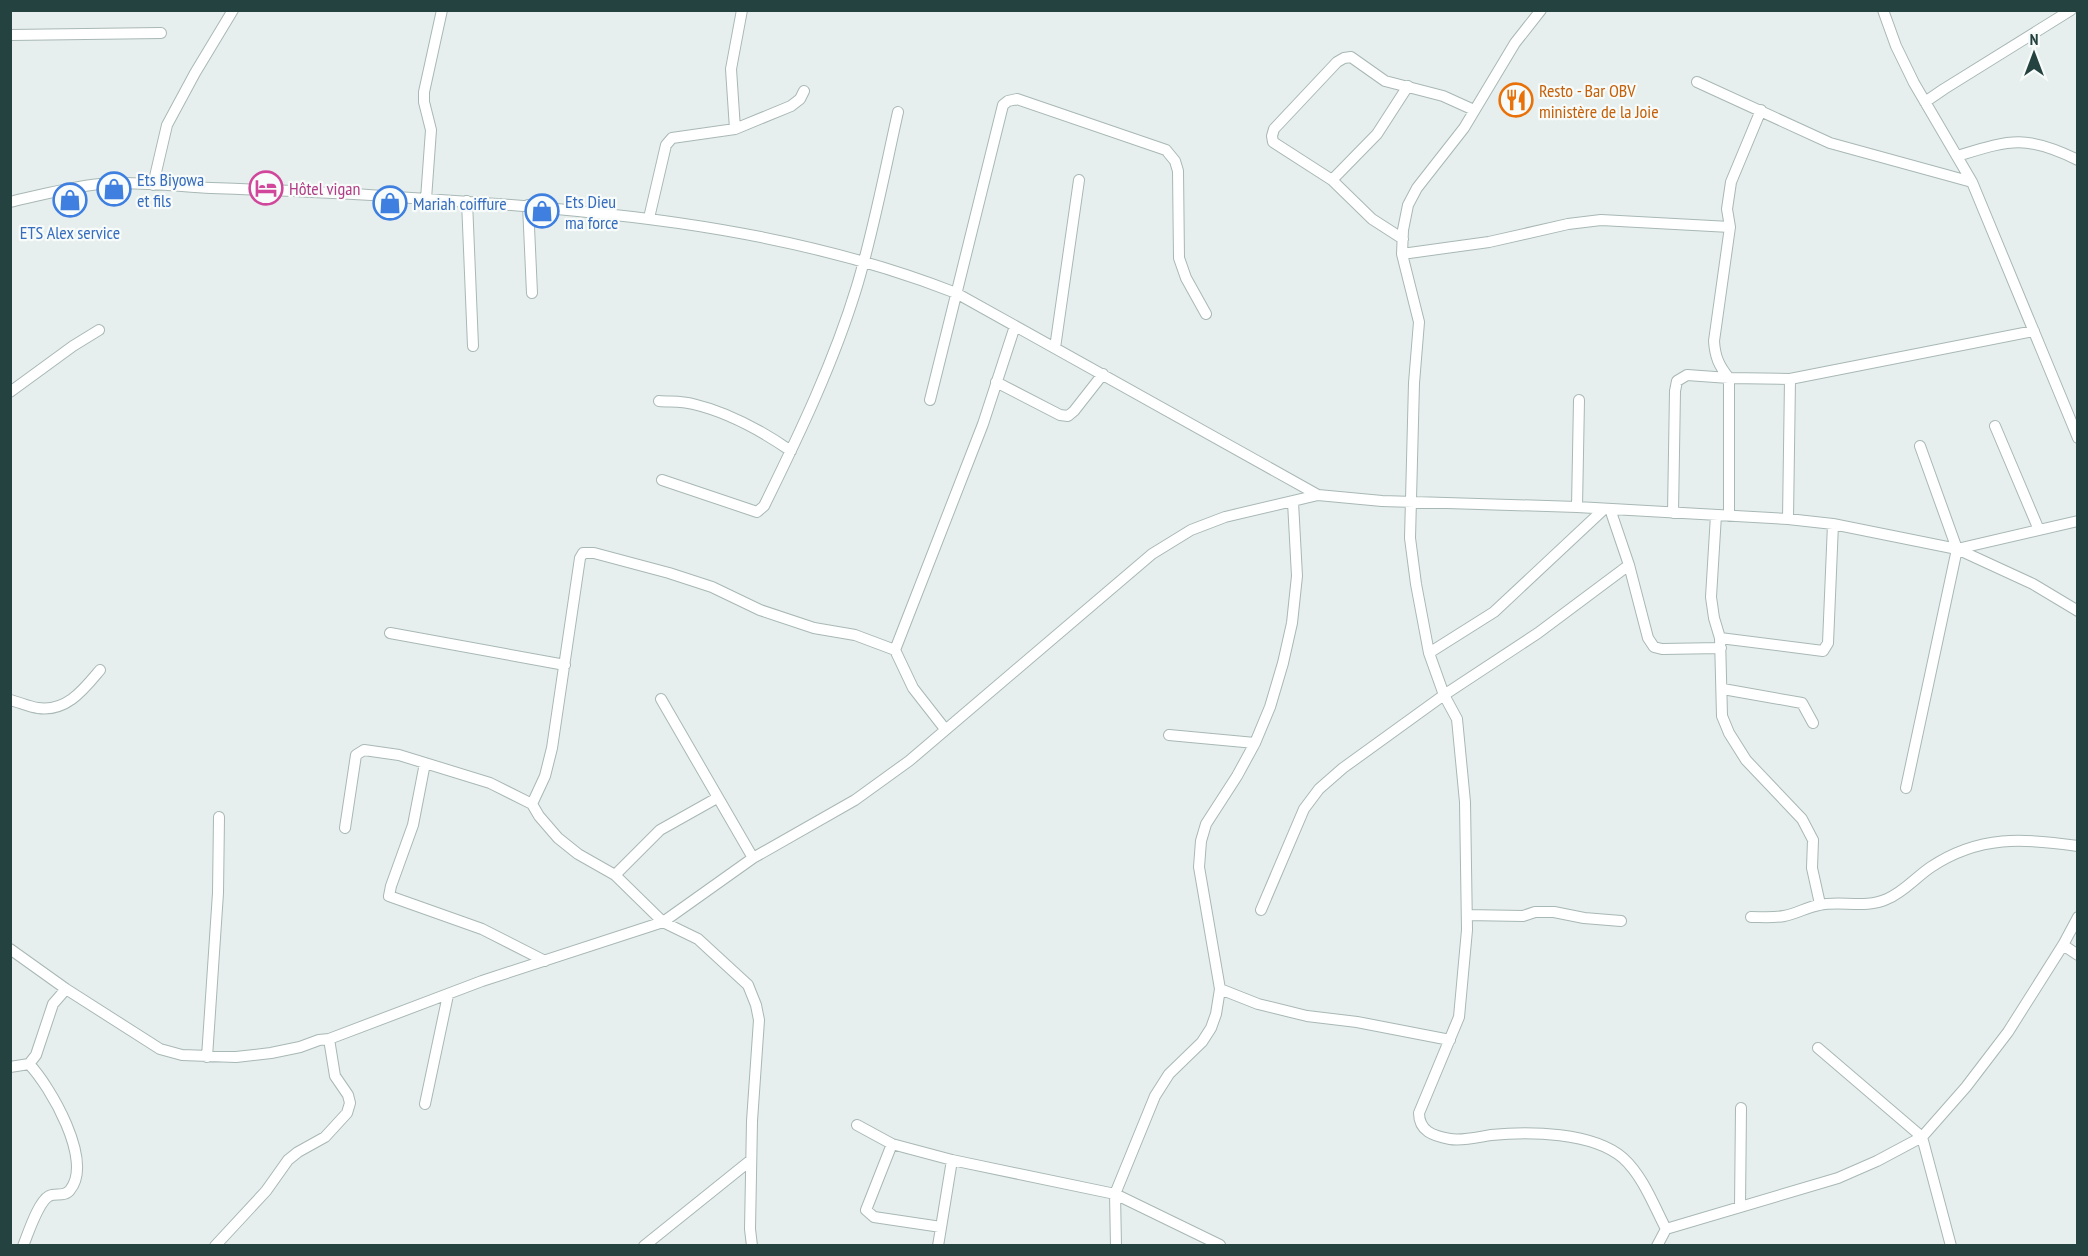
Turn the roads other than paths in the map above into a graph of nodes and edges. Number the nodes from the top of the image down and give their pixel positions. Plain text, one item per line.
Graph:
1 (233, 10) edge
2 (442, 10) edge
3 (742, 10) edge
4 (1541, 10) edge
5 (1883, 10) edge
6 (2071, 10) edge
7 (161, 33) dead end
8 (10, 36) edge
9 (1697, 82) dead end
10 (1408, 86) junction
11 (804, 91) dead end
12 (1925, 102) junction
13 (1474, 110) junction
14 (1761, 110) junction
15 (898, 112) dead end
16 (735, 129) junction
17 (1957, 156) junction
18 (2078, 160) edge
19 (1079, 180) dead end
20 (1332, 180) junction
21 (1972, 182) junction
22 (153, 186) junction
23 (426, 199) junction
24 (467, 201) junction
25 (10, 202) edge
26 (528, 205) junction
27 (649, 218) junction
28 (1731, 227) junction
29 (1403, 239) junction
30 (1402, 254) junction
31 (863, 261) junction
32 (532, 293) dead end
33 (956, 293) junction
34 (1206, 314) dead end
35 (1015, 326) junction
36 (99, 330) dead end
37 (2034, 331) junction
38 (473, 346) dead end
39 (1055, 348) junction
40 (1103, 374) junction
41 (1729, 378) junction
42 (1790, 379) junction
43 (996, 381) junction
44 (10, 392) edge
45 (930, 400) dead end
46 (1579, 400) dead end
47 (659, 401) dead end
48 (1995, 426) dead end
49 (2078, 438) edge
50 (1920, 446) dead end
51 (791, 451) junction
52 (662, 480) dead end
53 (1318, 495) junction
54 (1410, 501) junction
55 (1293, 502) junction
56 (1577, 507) junction
57 (1607, 509) junction
58 (1673, 513) junction
59 (1716, 515) junction
60 (1729, 516) junction
61 (1788, 519) junction
62 (2078, 521) edge
63 (1833, 524) junction
64 (2039, 530) junction
65 (1957, 549) junction
66 (1629, 565) junction
67 (2078, 611) edge
68 (390, 633) dead end
69 (1720, 643) junction
70 (895, 650) junction
71 (1429, 653) junction
72 (565, 664) junction
73 (100, 670) dead end
74 (1723, 689) junction
75 (1443, 695) junction
76 (661, 699) dead end
77 (10, 700) edge
78 (1813, 723) dead end
79 (945, 729) junction
80 (1169, 735) dead end
81 (1255, 743) junction
82 (425, 763) junction
83 (1906, 788) dead end
84 (717, 798) junction
85 (532, 804) junction
86 (219, 817) dead end
87 (345, 828) dead end
88 (2078, 846) edge
89 (753, 858) junction
90 (615, 875) junction
91 (1820, 904) junction
92 (1261, 910) dead end
93 (1467, 915) junction
94 (2078, 916) edge
95 (1751, 917) dead end
96 (1621, 921) dead end
97 (663, 922) junction
98 (2063, 945) junction
99 (10, 949) edge
100 (2078, 955) edge
101 (545, 960) junction
102 (1220, 989) junction
103 (66, 990) junction
104 (448, 995) junction
105 (329, 1039) junction
106 (1450, 1040) junction
107 (1818, 1048) dead end
108 (207, 1057) junction
109 (29, 1064) junction
110 (10, 1067) edge
111 (425, 1104) dead end
112 (1741, 1108) dead end
113 (857, 1125) dead end
114 (1922, 1137) junction
115 (892, 1144) junction
116 (752, 1160) junction
117 (952, 1160) junction
118 (1115, 1194) junction
119 (1740, 1207) junction
120 (941, 1227) junction
121 (1666, 1229) junction
122 (24, 1245) edge
123 (215, 1245) edge
124 (644, 1245) edge
125 (752, 1245) edge
126 (938, 1245) edge
127 (1116, 1245) edge
128 (1220, 1245) edge
129 (1657, 1245) edge
130 (1951, 1245) edge

1 - 22 street
2 - 23 street
3 - 16 street
4 - 13 street
5 - 12 street
6 - 12 street
7 - 8 street
9 - 14 street
10 - 13 street
10 - 20 street
10 - 20 street
11 - 16 street
12 - 17 street
13 - 29 street
14 - 21 street
14 - 28 street
15 - 31 street
16 - 27 street
17 - 18 street
17 - 21 street
19 - 39 street
20 - 29 street
21 - 37 street
22 - 23 street
22 - 25 street
23 - 24 street
24 - 26 street
24 - 38 street
26 - 27 street
26 - 32 street
27 - 31 street
28 - 30 street
28 - 41 street
29 - 30 street
30 - 54 street
31 - 33 street
31 - 51 street
33 - 34 street
33 - 35 street
33 - 45 street
35 - 39 street
35 - 43 street
36 - 44 street
37 - 42 street
37 - 49 street
39 - 40 street
40 - 43 street
40 - 53 street
41 - 42 street
41 - 58 street
41 - 60 street
42 - 61 street
43 - 70 street
46 - 56 street
47 - 51 street
48 - 64 street
50 - 65 street
51 - 52 street
53 - 54 street
53 - 55 street
54 - 56 street
54 - 71 street
55 - 79 street
55 - 81 street
56 - 57 street
57 - 58 street
57 - 66 street
57 - 71 street
58 - 59 street
59 - 60 street
59 - 69 street
60 - 61 street
61 - 63 street
62 - 64 street
63 - 65 street
63 - 69 street
64 - 65 street
65 - 67 street
65 - 83 street
66 - 69 street
66 - 75 street
68 - 72 street
69 - 74 street
70 - 72 street
70 - 79 street
71 - 75 street
72 - 85 street
73 - 77 street
74 - 78 street
74 - 91 street
75 - 92 street
75 - 93 street
76 - 84 street
79 - 89 street
80 - 81 street
81 - 102 street
82 - 85 street
82 - 87 street
82 - 101 street
84 - 89 street
84 - 90 street
85 - 90 street
86 - 108 street
88 - 91 street
89 - 97 street
90 - 97 street
91 - 95 street
93 - 96 street
93 - 106 street
94 - 98 street
97 - 101 street
97 - 116 street
98 - 100 street
98 - 114 street
99 - 103 street
101 - 104 street
102 - 106 street
102 - 118 street
103 - 108 street
103 - 109 street
104 - 105 street
104 - 111 street
105 - 108 street
105 - 123 street
106 - 121 street
107 - 114 street
109 - 110 street
109 - 122 street
112 - 119 street
113 - 115 street
114 - 119 street
114 - 130 street
115 - 117 street
115 - 120 street
116 - 124 street
116 - 125 street
117 - 118 street
117 - 120 street
118 - 127 street
118 - 128 street
119 - 121 street
120 - 126 street
121 - 129 street

